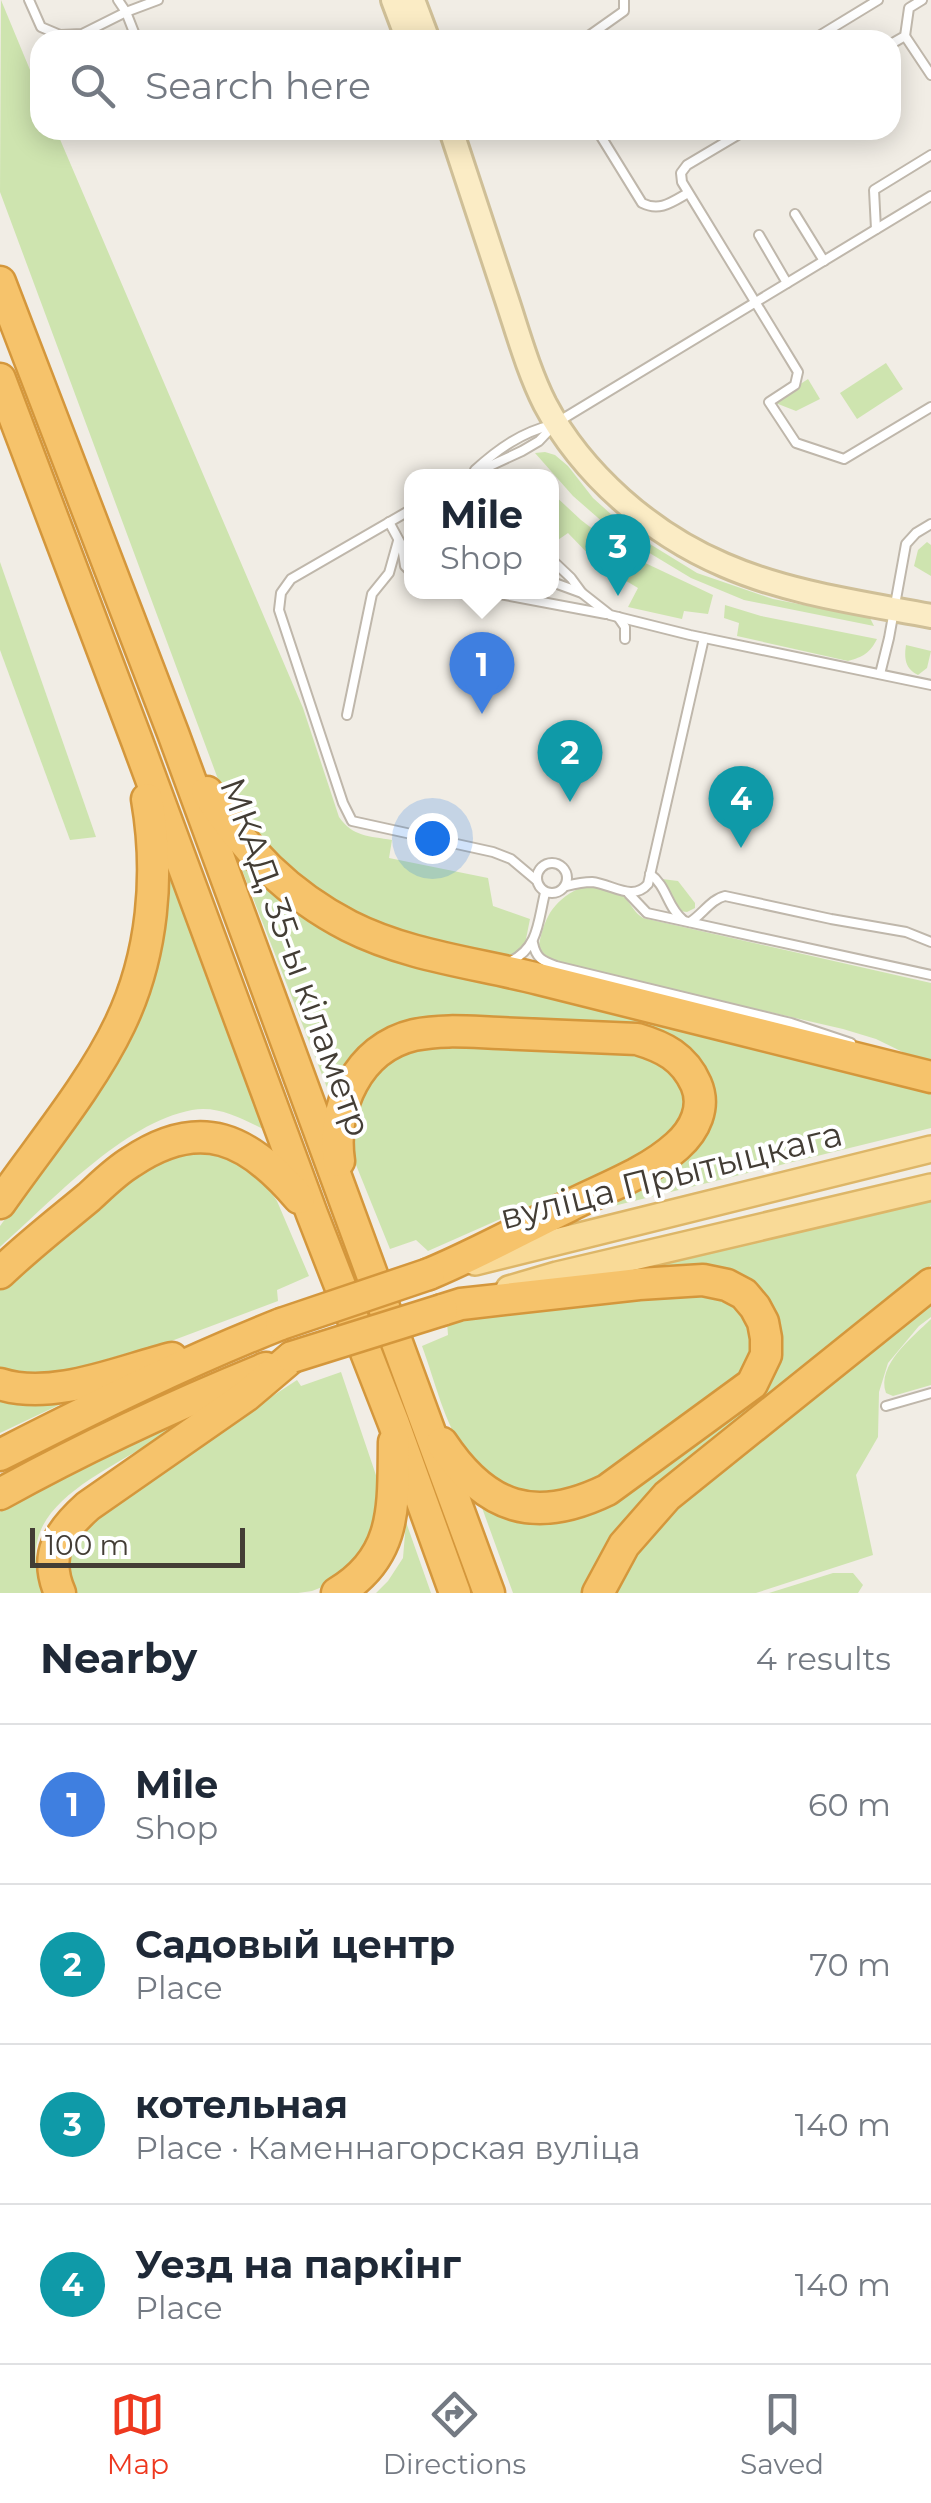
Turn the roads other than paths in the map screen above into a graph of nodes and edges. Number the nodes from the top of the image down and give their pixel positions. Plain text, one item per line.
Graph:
1 (29, 0) edge
2 (118, 0) edge
3 (126, 0) edge
4 (158, 0) edge
5 (393, 0) edge
6 (413, 0) edge
7 (624, 0) edge
8 (878, 0) edge
9 (899, 0) edge
10 (922, 0) edge
11 (909, 8) junction
12 (126, 12) junction
13 (48, 30) edge
14 (90, 30) edge
15 (133, 30) edge
16 (404, 30) edge
17 (424, 30) edge
18 (597, 30) edge
19 (829, 30) edge
20 (906, 36) junction
21 (901, 39) edge
22 (931, 76) edge
23 (453, 140) edge
24 (603, 140) edge
25 (729, 140) edge
26 (931, 155) edge
27 (688, 193) junction
28 (931, 196) edge
29 (795, 214) dead end
30 (876, 229) junction
31 (759, 235) dead end
32 (824, 261) junction
33 (0, 282) edge
34 (788, 283) junction
35 (754, 303) junction
36 (0, 379) edge
37 (931, 407) edge
38 (556, 424) junction
39 (482, 469) edge
40 (404, 513) edge
41 (389, 522) junction
42 (931, 524) edge
43 (400, 544) junction
44 (404, 546) edge
45 (404, 562) edge
46 (559, 568) edge
47 (559, 582) edge
48 (582, 593) junction
49 (525, 599) edge
50 (895, 610) junction
51 (614, 616) junction
52 (931, 616) edge
53 (704, 638) junction
54 (625, 639) dead end
55 (880, 674) junction
56 (931, 685) edge
57 (347, 715) dead end
58 (174, 733) junction
59 (138, 742) junction
60 (650, 874) junction
61 (536, 880) junction
62 (566, 886) junction
63 (545, 892) junction
64 (628, 894) junction
65 (686, 921) junction
66 (931, 942) edge
67 (533, 943) junction
68 (422, 952) junction
69 (931, 976) edge
70 (861, 1047) dead end
71 (876, 1054) dead end
72 (927, 1076) edge
73 (931, 1150) edge
74 (931, 1187) edge
75 (345, 1197) junction
76 (0, 1203) edge
77 (312, 1214) junction
78 (0, 1273) edge
79 (432, 1273) junction
80 (931, 1284) edge
81 (451, 1307) junction
82 (242, 1340) junction
83 (292, 1357) junction
84 (0, 1384) edge
85 (931, 1392) edge
86 (886, 1406) dead end
87 (424, 1415) junction
88 (394, 1424) junction
89 (0, 1455) edge
90 (0, 1494) edge
91 (60, 1593) edge
92 (336, 1593) edge
93 (455, 1593) edge
94 (489, 1593) edge
95 (598, 1593) edge

1 - 13 lane
2 - 12 lane
3 - 12 lane
4 - 12 lane
5 - 16 main road
6 - 17 main road
7 - 18 lane
8 - 19 lane
9 - 11 lane
10 - 11 lane
11 - 20 lane
12 - 14 lane
12 - 15 lane
20 - 21 lane
20 - 22 lane
23 - 38 main road
24 - 27 lane
25 - 27 lane
26 - 30 lane
27 - 35 lane
28 - 30 lane
29 - 32 lane
30 - 32 lane
31 - 34 lane
32 - 34 lane
33 - 58 highway, МКАД, 35-ы кіламетр
34 - 35 lane
35 - 37 lane
35 - 38 lane
36 - 59 highway, МКАД, 35-ы кіламетр
38 - 39 lane
38 - 50 main road
40 - 41 lane
41 - 43 lane
41 - 61 lane
42 - 50 lane
43 - 44 lane
43 - 45 lane
43 - 57 lane
46 - 48 lane
47 - 48 lane
48 - 51 lane
49 - 51 lane
50 - 52 main road
50 - 55 lane
51 - 53 lane
51 - 54 lane
53 - 55 lane
53 - 60 lane
55 - 56 lane
58 - 68 highway
58 - 75 highway, МКАД, 35-ы кіламетр
59 - 76 highway
59 - 77 highway, МКАД, 35-ы кіламетр
60 - 64 lane
60 - 65 lane
61 - 62 lane
61 - 63 lane
62 - 63 lane
62 - 64 lane
63 - 67 lane
64 - 65 lane
65 - 66 lane
65 - 69 lane
67 - 68 lane
67 - 70 lane
68 - 72 highway
71 - 72 lane
73 - 79 main road, вуліца Прытыцкага
74 - 81 main road, вуліца Прытыцкага
75 - 79 highway
75 - 87 highway, МКАД, 35-ы кіламетр
77 - 78 highway
77 - 88 highway, МКАД, 35-ы кіламетр
79 - 82 highway, bridge
80 - 95 highway
81 - 83 highway, bridge
81 - 87 highway
82 - 84 highway
82 - 89 highway
83 - 90 highway
83 - 91 highway
85 - 86 lane
87 - 94 highway, МКАД, 35-ы кіламетр
88 - 92 highway
88 - 93 highway, МКАД, 35-ы кіламетр

